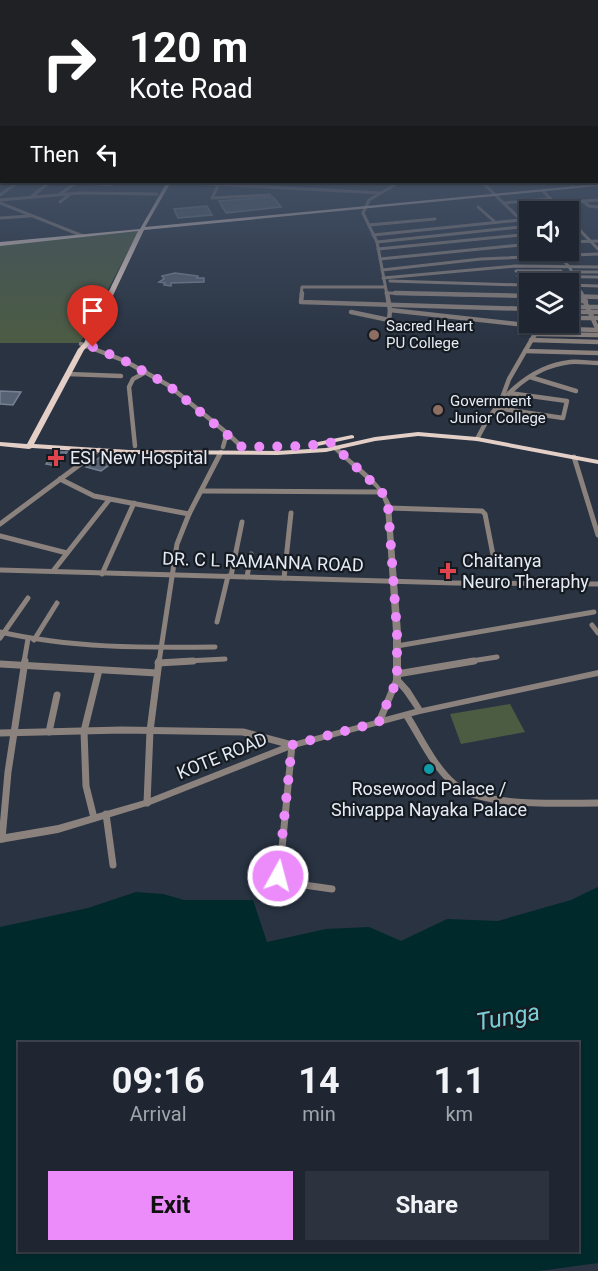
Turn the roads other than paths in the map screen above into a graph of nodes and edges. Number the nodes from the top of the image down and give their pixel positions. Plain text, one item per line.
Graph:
1 (66, 228) edge
2 (147, 228) edge
3 (152, 228) edge
4 (370, 228) edge
5 (436, 228) edge
6 (507, 228) edge
7 (140, 229) junction
8 (126, 230) junction
9 (580, 230) edge
10 (83, 235) junction
11 (373, 235) junction
12 (519, 235) edge
13 (507, 236) junction
14 (590, 241) junction
15 (598, 241) edge
16 (377, 242) junction
17 (579, 242) edge
18 (0, 243) edge
19 (519, 245) edge
20 (510, 246) junction
21 (378, 249) junction
22 (598, 249) edge
23 (579, 254) edge
24 (598, 254) edge
25 (513, 257) junction
26 (519, 257) edge
27 (380, 260) junction
28 (564, 261) edge
29 (382, 270) junction
30 (571, 270) junction
31 (598, 270) edge
32 (517, 273) junction
33 (573, 273) edge
34 (519, 279) edge
35 (598, 279) edge
36 (384, 280) junction
37 (579, 281) edge
38 (579, 281) edge
39 (519, 285) edge
40 (579, 286) edge
41 (598, 286) edge
42 (385, 287) junction
43 (386, 293) junction
44 (598, 297) edge
45 (579, 298) edge
46 (519, 299) edge
47 (585, 299) junction
48 (579, 300) edge
49 (388, 304) junction
50 (598, 307) edge
51 (519, 308) edge
52 (579, 309) edge
53 (390, 310) junction
54 (589, 310) junction
55 (579, 311) edge
56 (351, 312) dead end
57 (598, 312) edge
58 (579, 318) edge
59 (596, 318) edge
60 (519, 324) edge
61 (597, 324) edge
62 (579, 329) edge
63 (598, 330) edge
64 (535, 334) joint
65 (598, 335) edge
66 (531, 340) junction
67 (598, 342) edge
68 (83, 346) junction
69 (525, 351) junction
70 (598, 353) edge
71 (598, 363) edge
72 (146, 372) junction
73 (68, 374) junction
74 (121, 376) dead end
75 (530, 377) junction
76 (576, 391) dead end
77 (509, 393) junction
78 (500, 403) junction
79 (496, 408) junction
80 (227, 433) junction
81 (477, 437) junction
82 (0, 442) edge
83 (30, 444) junction
84 (332, 445) junction
85 (135, 446) junction
86 (242, 447) junction
87 (222, 449) junction
88 (99, 450) junction
89 (598, 456) edge
90 (574, 458) junction
91 (598, 462) edge
92 (60, 479) junction
93 (201, 491) junction
94 (381, 492) junction
95 (109, 500) junction
96 (134, 503) junction
97 (389, 508) junction
98 (291, 513) dead end
99 (189, 514) junction
100 (242, 522) dead end
101 (0, 524) edge
102 (0, 536) edge
103 (598, 536) edge
104 (67, 553) junction
105 (251, 554) dead end
106 (494, 560) dead end
107 (0, 570) edge
108 (53, 572) junction
109 (102, 574) junction
110 (171, 574) junction
111 (230, 576) junction
112 (247, 577) junction
113 (284, 578) junction
114 (393, 581) junction
115 (598, 584) edge
116 (28, 598) dead end
117 (57, 603) dead end
118 (594, 612) dead end
119 (217, 622) dead end
120 (592, 625) dead end
121 (598, 633) edge
122 (1, 634) edge
123 (31, 639) junction
124 (397, 646) junction
125 (215, 647) dead end
126 (160, 648) junction
127 (497, 657) dead end
128 (225, 659) dead end
129 (158, 663) junction
130 (0, 664) edge
131 (23, 665) junction
132 (99, 670) junction
133 (157, 673) junction
134 (598, 673) edge
135 (397, 677) junction
136 (57, 695) dead end
137 (420, 711) junction
138 (407, 716) junction
139 (379, 722) junction
140 (84, 731) junction
141 (150, 731) junction
142 (49, 732) junction
143 (0, 733) edge
144 (14, 733) junction
145 (292, 745) junction
146 (8, 772) junction
147 (0, 774) edge
148 (147, 802) junction
149 (598, 803) edge
150 (106, 814) junction
151 (94, 818) junction
152 (1, 839) edge
153 (113, 865) dead end
154 (332, 889) dead end

1 - 10 street
2 - 7 main road
3 - 7 main road
4 - 11 street
5 - 11 street
6 - 16 street
7 - 8 main road
7 - 8 main road
7 - 68 main road
8 - 10 main road
9 - 14 street
10 - 18 main road
11 - 16 street
12 - 13 street
13 - 20 street
13 - 21 street
14 - 15 street
14 - 17 street
14 - 22 street
16 - 21 street
19 - 20 street
20 - 25 street
20 - 27 street
21 - 27 street
23 - 24 street
25 - 26 street
25 - 29 street
25 - 32 street
27 - 29 street
28 - 30 street
29 - 36 street
30 - 31 street
30 - 32 street
30 - 33 street
32 - 34 street
32 - 36 street
35 - 37 street
36 - 39 street
36 - 42 street
38 - 41 street
40 - 47 street
42 - 43 street
42 - 49 street
43 - 46 street
43 - 49 street
44 - 47 street
45 - 47 street
47 - 48 street
47 - 54 street
49 - 51 street
49 - 53 street
50 - 54 street
52 - 54 street
53 - 56 street
53 - 60 street
54 - 55 street
54 - 57 street
54 - 59 street
58 - 59 street
59 - 61 street
61 - 63 street
62 - 63 street
64 - 65 street
64 - 66 street
66 - 67 street
66 - 69 street
68 - 72 street
68 - 73 main road
69 - 70 street
69 - 78 street
71 - 75 street
72 - 80 street
72 - 85 street
73 - 74 street
73 - 83 main road
75 - 76 street
75 - 77 street
77 - 78 street
77 - 79 street
78 - 79 street
79 - 81 street
80 - 86 street
80 - 87 street
81 - 84 main road
81 - 89 main road
81 - 90 main road
82 - 83 main road
83 - 85 main road
83 - 88 main road
84 - 86 main road
84 - 87 main road
84 - 94 street
85 - 87 main road
86 - 87 main road
87 - 88 main road
87 - 93 street
88 - 92 street
90 - 91 main road
90 - 103 street
92 - 95 street
92 - 101 street
93 - 94 street
93 - 99 street
94 - 97 street
95 - 96 street
95 - 104 street
96 - 99 street
96 - 109 street
97 - 106 street
97 - 114 street
98 - 113 street
99 - 110 street
100 - 111 street
102 - 104 street
104 - 108 street
105 - 112 street
107 - 108 street, DR. C L RAMANNA ROAD
108 - 109 street, DR. C L RAMANNA ROAD
109 - 110 street, DR. C L RAMANNA ROAD
110 - 111 street, DR. C L RAMANNA ROAD
110 - 126 street
111 - 112 street, DR. C L RAMANNA ROAD
111 - 119 street
112 - 113 street, DR. C L RAMANNA ROAD
113 - 114 street, DR. C L RAMANNA ROAD
114 - 115 street, DR. C L RAMANNA ROAD
114 - 124 street
116 - 122 street
117 - 123 street
118 - 124 street
120 - 121 street
122 - 123 street
123 - 126 street
123 - 131 street
124 - 135 street
125 - 126 street
126 - 129 street
127 - 135 street
128 - 129 street
129 - 133 street
130 - 131 street
131 - 132 street
131 - 144 street
132 - 133 street
132 - 140 street
133 - 141 street
134 - 137 street, KOTE ROAD
135 - 137 street
135 - 139 street
136 - 142 street
137 - 138 street, KOTE ROAD
138 - 139 street, KOTE ROAD
138 - 149 street
139 - 145 street, KOTE ROAD
140 - 141 street
140 - 142 street
140 - 151 street
141 - 145 street
141 - 148 street
142 - 144 street
143 - 144 street
144 - 146 street
145 - 148 street, KOTE ROAD
145 - 154 street
146 - 147 street
146 - 152 street
148 - 150 street, KOTE ROAD
150 - 151 street, KOTE ROAD
150 - 153 street
151 - 152 street, KOTE ROAD

